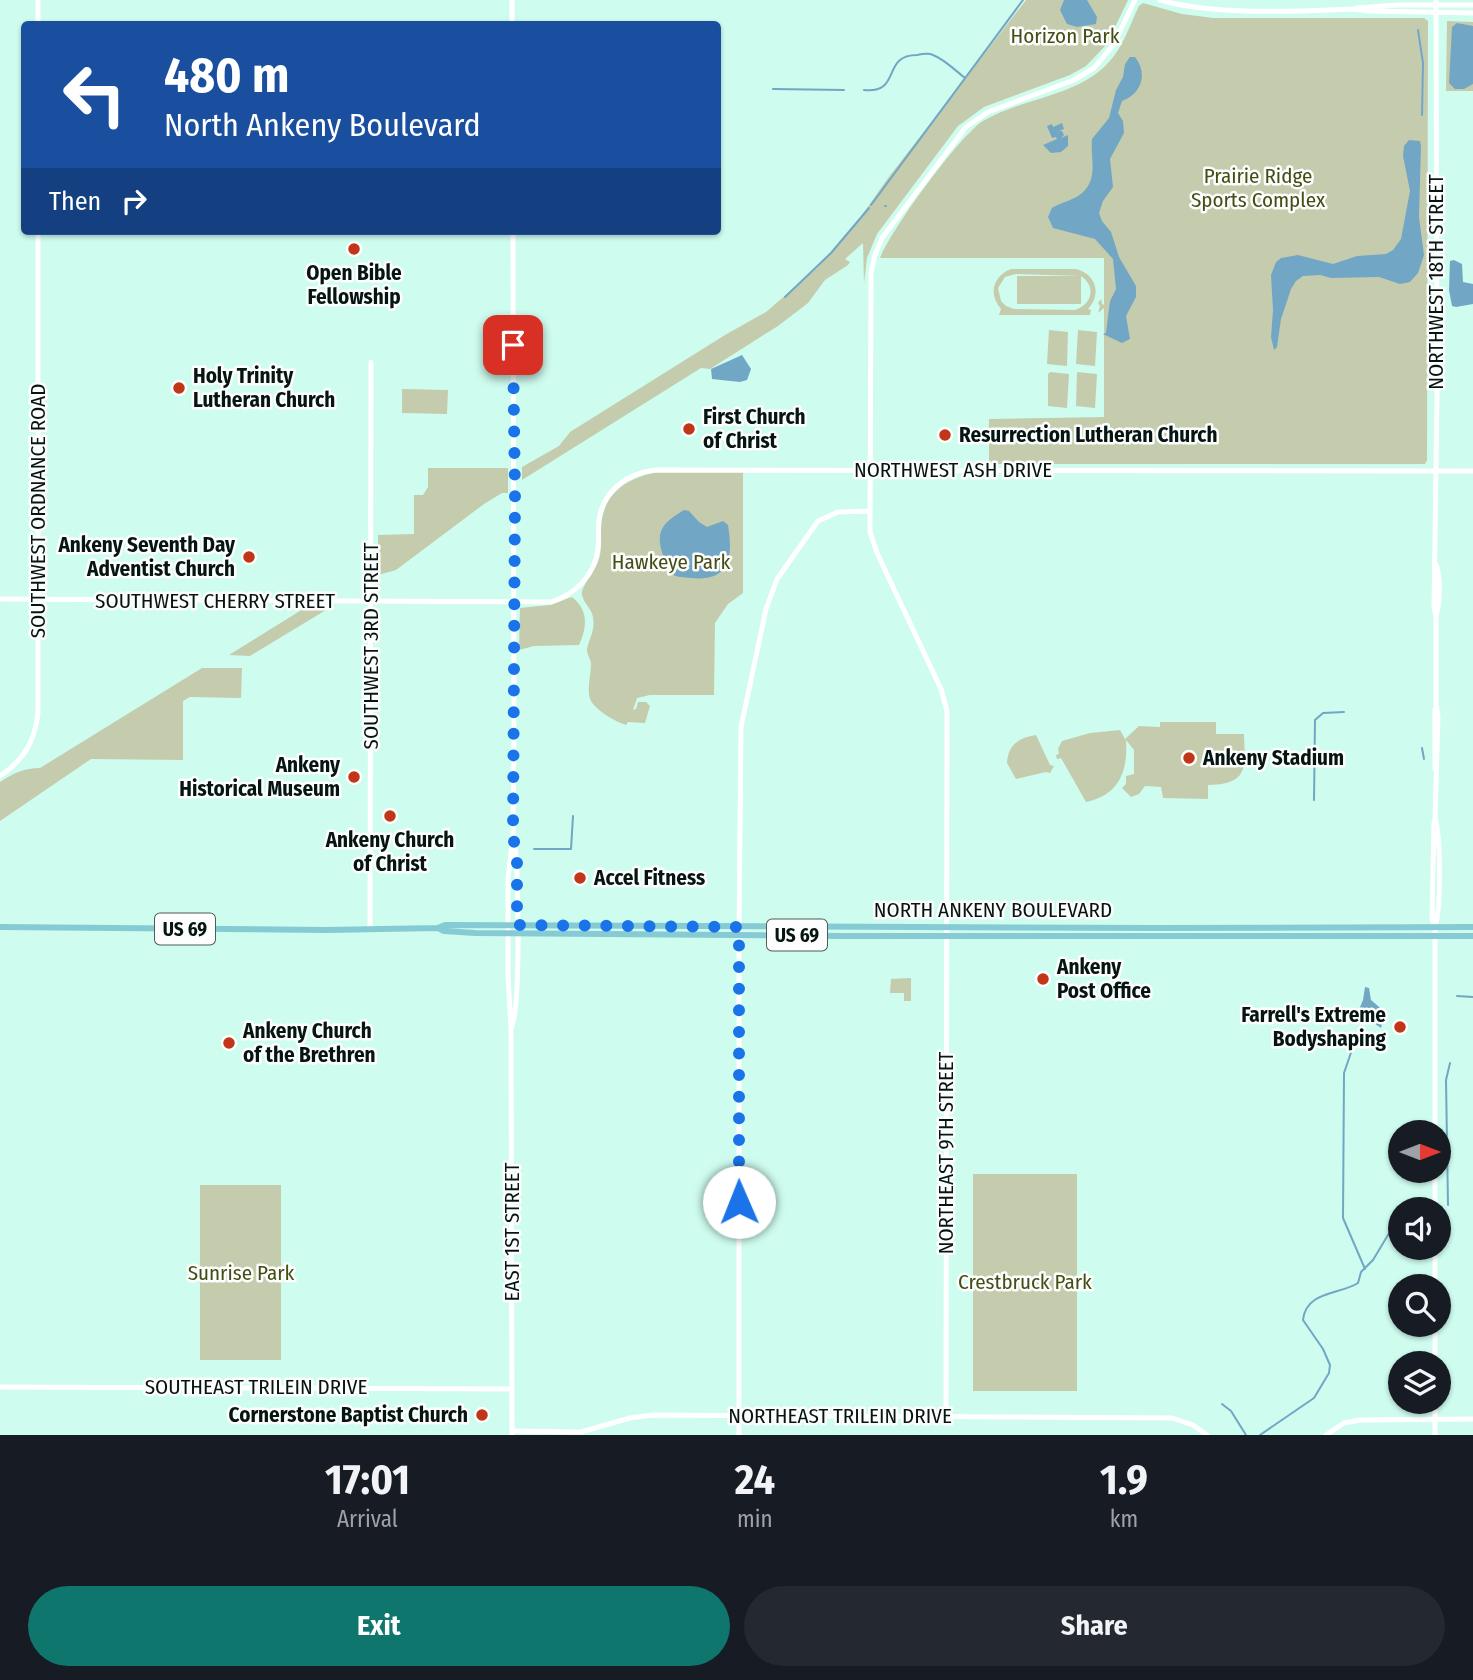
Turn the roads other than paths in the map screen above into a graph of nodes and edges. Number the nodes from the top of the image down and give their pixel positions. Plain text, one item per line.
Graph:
1 (38, 0) edge
2 (512, 0) edge
3 (1135, 0) edge
4 (1160, 0) edge
5 (1436, 2) edge
6 (1473, 5) edge
7 (1354, 9) junction
8 (1436, 12) junction
9 (1473, 13) edge
10 (38, 21) edge
11 (512, 21) edge
12 (38, 235) edge
13 (513, 235) edge
14 (371, 362) dead end
15 (870, 469) junction
16 (1436, 471) junction
17 (1473, 471) edge
18 (870, 511) junction
19 (0, 599) edge
20 (38, 599) junction
21 (370, 602) junction
22 (515, 603) junction
23 (0, 776) edge
24 (0, 927) edge
25 (1435, 927) junction
26 (1473, 927) edge
27 (513, 929) junction
28 (370, 930) junction
29 (739, 931) junction
30 (946, 931) junction
31 (1435, 935) junction
32 (1473, 936) edge
33 (1435, 1120) edge
34 (0, 1387) edge
35 (512, 1389) junction
36 (1435, 1414) edge
37 (739, 1416) junction
38 (946, 1416) junction
39 (1435, 1419) junction
40 (1473, 1419) edge
41 (512, 1433) edge
42 (739, 1435) edge
43 (1207, 1435) edge
44 (1326, 1435) edge
45 (1435, 1435) edge

1 - 10 street
2 - 11 street
3 - 15 street, NORTHEAST 9TH STREET
4 - 7 street
5 - 6 street
5 - 7 street
5 - 8 street, NORTHWEST 18TH STREET
7 - 8 street
8 - 9 street
8 - 16 street, NORTHWEST 18TH STREET
12 - 20 street, SOUTHWEST ORDNANCE ROAD
13 - 22 street, EAST 1ST STREET
14 - 21 street, SOUTHWEST 3RD STREET
15 - 16 street, NORTHWEST ASH DRIVE
15 - 18 street, NORTHEAST 9TH STREET
15 - 22 street, NORTHWEST ASH DRIVE
16 - 17 street, NORTHWEST ASH DRIVE
16 - 25 street, NORTHWEST 18TH STREET
18 - 29 street
18 - 30 street, NORTHEAST 9TH STREET
19 - 20 street, SOUTHWEST CHERRY STREET
20 - 21 street, SOUTHWEST CHERRY STREET
20 - 23 street, SOUTHWEST ORDNANCE ROAD
21 - 22 street, SOUTHWEST CHERRY STREET
21 - 28 street, SOUTHWEST 3RD STREET
22 - 27 street, EAST 1ST STREET
24 - 28 main road, US 69
25 - 26 main road, NORTH ANKENY BOULEVARD / US 69
25 - 30 main road, NORTH ANKENY BOULEVARD / US 69
25 - 31 street, NORTHWEST 18TH STREET
27 - 28 main road, US 69
27 - 29 main road, NORTH ANKENY BOULEVARD / US 69
27 - 35 street, EAST 1ST STREET
29 - 30 main road, NORTH ANKENY BOULEVARD / US 69
29 - 37 street
30 - 31 main road, NORTH ANKENY BOULEVARD / US 69
30 - 38 street, NORTHEAST 9TH STREET
31 - 32 main road, NORTH ANKENY BOULEVARD / US 69
31 - 33 street, NORTHWEST 18TH STREET
34 - 35 street, SOUTHEAST TRILEIN DRIVE
35 - 41 street, EAST 1ST STREET
36 - 39 street
37 - 38 street, NORTHEAST TRILEIN DRIVE
37 - 41 street, NORTHEAST TRILEIN DRIVE
37 - 42 street
38 - 43 street, NORTHEAST TRILEIN DRIVE
39 - 40 street
39 - 44 street
39 - 45 street

